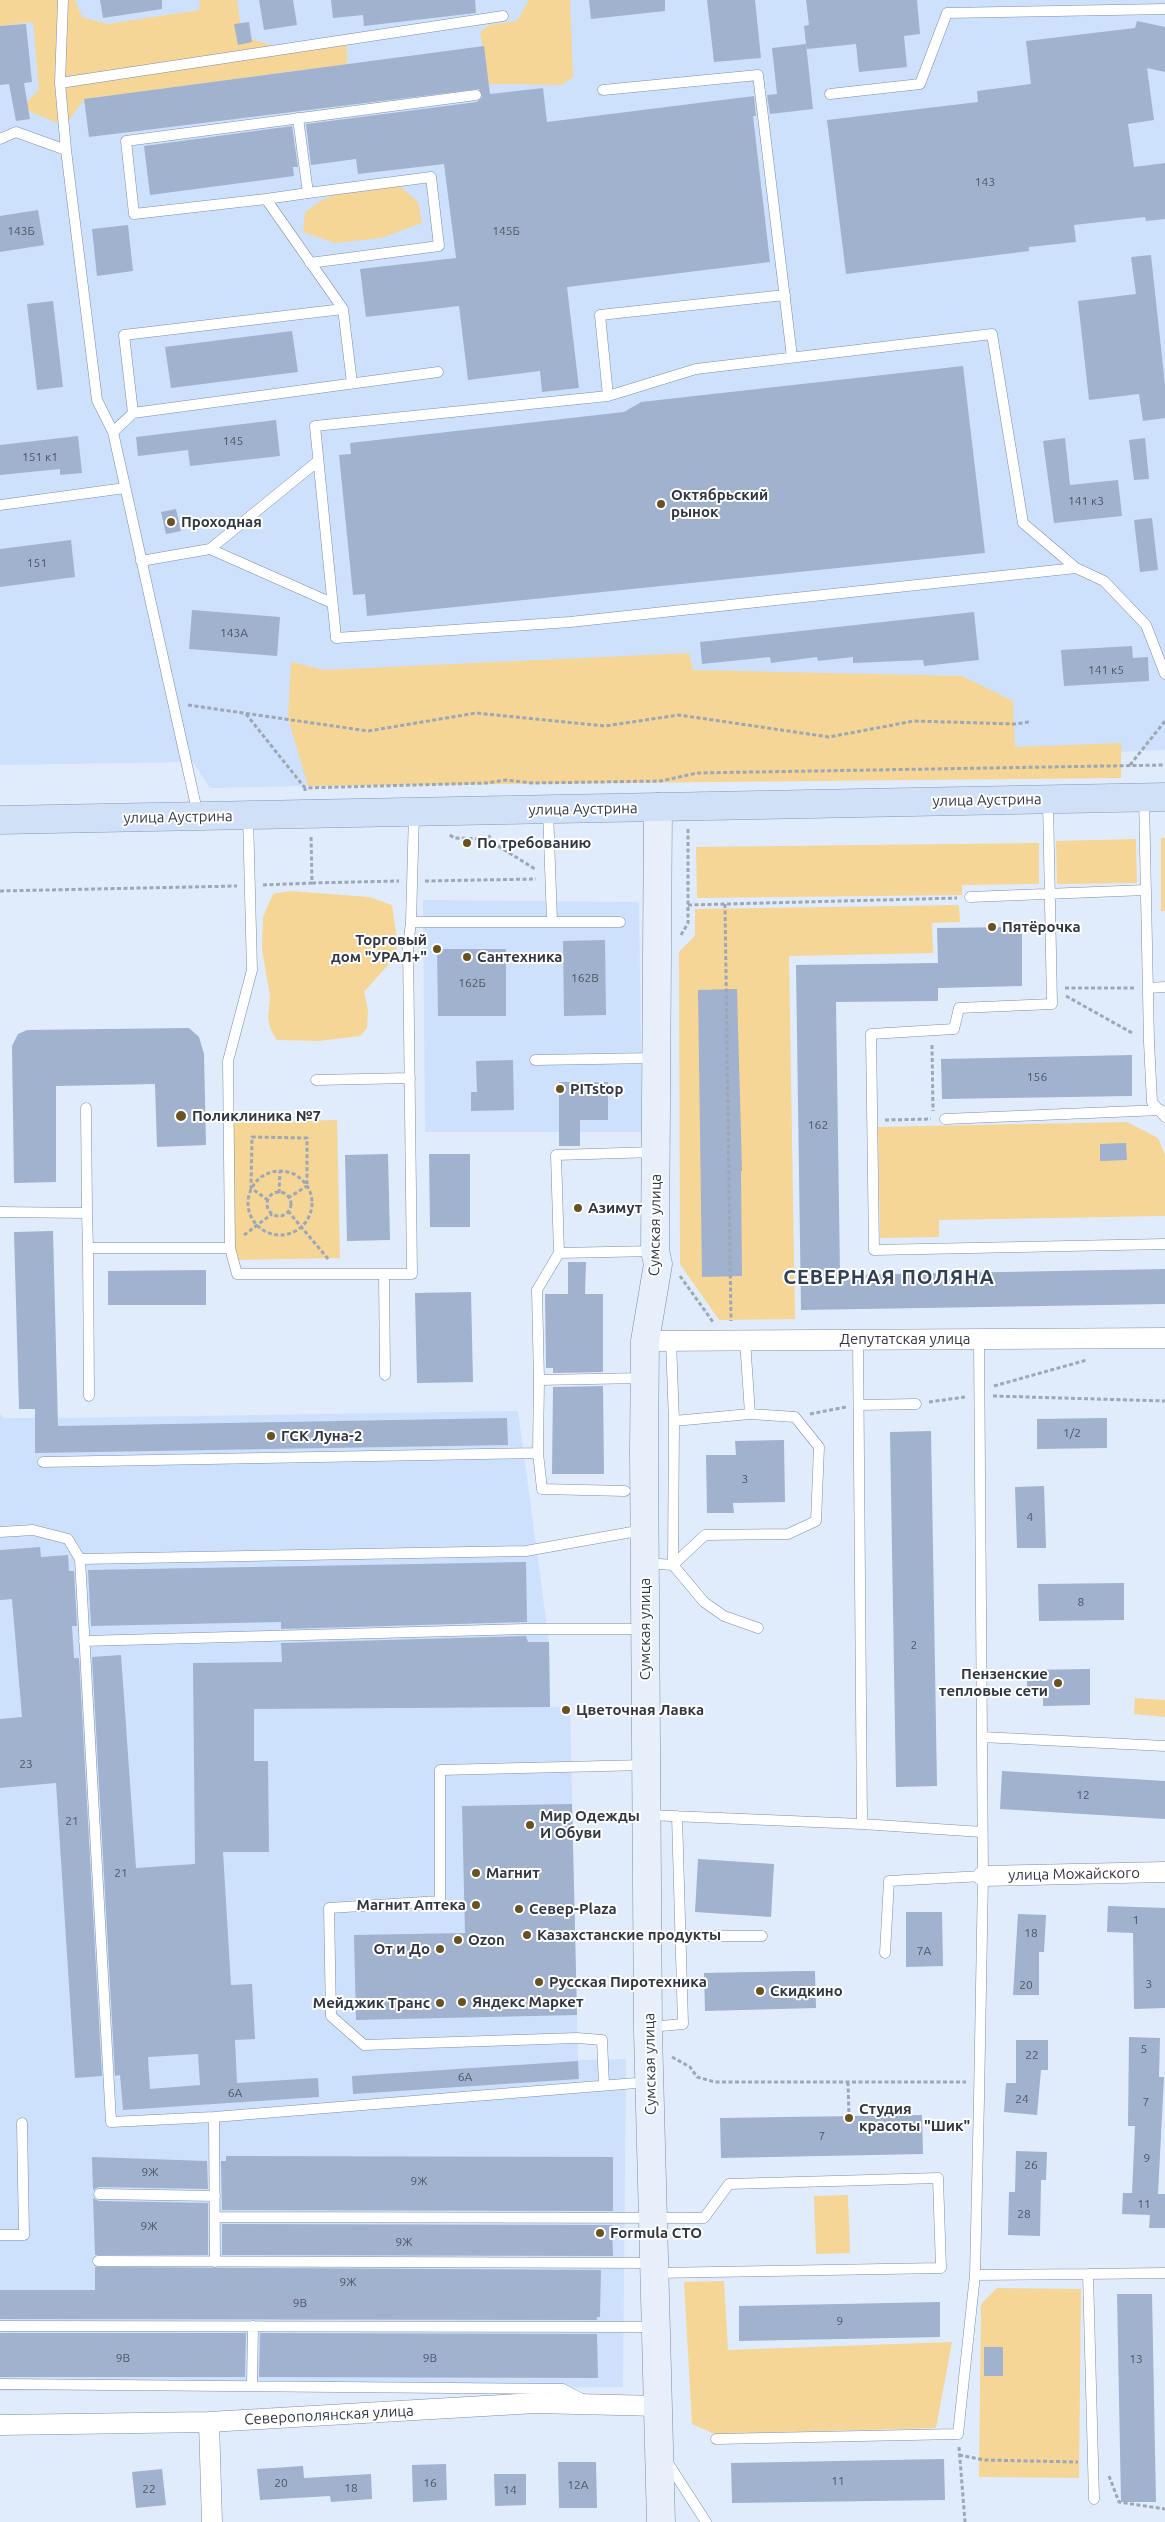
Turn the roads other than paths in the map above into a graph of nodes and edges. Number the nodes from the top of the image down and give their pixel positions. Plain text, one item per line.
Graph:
1 (63, 0) edge
2 (1165, 9) edge
3 (503, 16) dead end
4 (60, 83) junction
5 (603, 90) dead end
6 (476, 94) dead end
7 (830, 94) dead end
8 (298, 118) junction
9 (0, 139) edge
10 (66, 150) junction
11 (308, 193) junction
12 (266, 199) junction
13 (310, 262) junction
14 (785, 295) junction
15 (343, 309) junction
16 (792, 358) junction
17 (438, 372) dead end
18 (352, 383) junction
19 (608, 396) junction
20 (133, 413) junction
21 (113, 432) junction
22 (318, 461) junction
23 (125, 488) junction
24 (0, 505) edge
25 (210, 549) junction
26 (141, 561) junction
27 (1076, 568) junction
28 (332, 603) junction
29 (1165, 674) edge
30 (1155, 797) edge
31 (1048, 799) junction
32 (658, 807) junction
33 (548, 809) junction
34 (414, 812) junction
35 (248, 815) junction
36 (198, 816) junction
37 (0, 820) edge
38 (1146, 890) junction
39 (1050, 894) junction
40 (970, 897) road end
41 (552, 921) junction
42 (411, 922) junction
43 (620, 922) dead end
44 (1165, 987) edge
45 (1148, 988) junction
46 (658, 1058) junction
47 (535, 1060) dead end
48 (410, 1078) junction
49 (316, 1080) dead end
50 (86, 1108) dead end
51 (1164, 1110) edge
52 (944, 1119) road end
53 (657, 1152) junction
54 (0, 1212) edge
55 (87, 1212) junction
56 (1165, 1244) edge
57 (88, 1248) junction
58 (230, 1248) junction
59 (655, 1251) junction
60 (559, 1253) junction
61 (384, 1274) junction
62 (738, 1333) junction
63 (1165, 1338) edge
64 (858, 1339) junction
65 (979, 1339) junction
66 (658, 1341) junction
67 (385, 1374) dead end
68 (644, 1378) junction
69 (539, 1380) junction
70 (89, 1396) dead end
71 (916, 1404) road end
72 (858, 1405) junction
73 (750, 1414) junction
74 (674, 1421) junction
75 (538, 1453) junction
76 (43, 1462) dead end
77 (625, 1491) dead end
78 (644, 1530) junction
79 (0, 1532) edge
80 (80, 1559) junction
81 (645, 1563) junction
82 (674, 1565) junction
83 (758, 1628) dead end
84 (645, 1629) junction
85 (84, 1641) junction
86 (982, 1737) junction
87 (1165, 1746) edge
88 (646, 1765) junction
89 (647, 1815) junction
90 (677, 1816) junction
91 (862, 1824) junction
92 (982, 1832) junction
93 (1165, 1872) edge
94 (983, 1876) junction
95 (680, 1936) junction
96 (762, 1936) dead end
97 (885, 1953) dead end
98 (649, 2027) junction
99 (650, 2081) junction
100 (604, 2085) junction
101 (214, 2117) junction
102 (22, 2123) dead end
103 (99, 2194) dead end
104 (215, 2196) junction
105 (215, 2217) junction
106 (653, 2219) junction
107 (0, 2235) edge
108 (98, 2261) dead end
109 (216, 2262) junction
110 (654, 2268) junction
111 (1165, 2273) edge
112 (1088, 2274) junction
113 (975, 2275) junction
114 (0, 2326) edge
115 (253, 2326) junction
116 (656, 2327) junction
117 (0, 2384) edge
118 (252, 2386) junction
119 (594, 2405) junction
120 (658, 2406) junction
121 (209, 2422) junction
122 (0, 2425) edge
123 (716, 2439) dead end
124 (659, 2450) junction
125 (1094, 2499) dead end
126 (661, 2517) edge
127 (212, 2522) edge
128 (706, 2522) edge

1 - 4 lane
2 - 7 lane
3 - 4 lane
4 - 10 lane
5 - 14 lane
6 - 8 lane
8 - 11 lane
8 - 12 lane
9 - 10 lane
10 - 21 lane
11 - 12 lane
11 - 13 lane
12 - 13 lane
13 - 15 lane
14 - 16 lane
14 - 19 lane
15 - 18 lane
15 - 20 lane
16 - 19 lane
16 - 27 lane
17 - 18 lane
18 - 20 lane
19 - 22 lane
20 - 21 lane
21 - 23 lane
22 - 25 lane
22 - 28 lane
23 - 24 lane
23 - 26 lane
25 - 26 lane
25 - 28 lane
26 - 36 lane
27 - 28 lane
27 - 29 lane
30 - 31 main road, улица Аустрина
30 - 38 lane
31 - 32 main road, улица Аустрина
31 - 39 lane
32 - 33 main road, улица Аустрина
32 - 46 street, Сумская улица
33 - 34 main road, улица Аустрина
33 - 41 lane
34 - 35 main road, улица Аустрина
34 - 42 lane
35 - 36 main road, улица Аустрина
35 - 58 lane
36 - 37 main road, улица Аустрина
38 - 39 lane
38 - 45 lane
39 - 40 lane
39 - 56 lane
41 - 42 lane
41 - 43 lane
42 - 48 lane
44 - 45 lane
45 - 51 lane
46 - 47 lane
46 - 53 street, Сумская улица
48 - 49 lane
48 - 61 lane
50 - 55 lane
51 - 52 lane
53 - 59 street, Сумская улица
53 - 60 lane
54 - 55 lane
55 - 57 lane
57 - 58 lane
57 - 70 lane
58 - 61 lane
59 - 60 lane
59 - 66 street, Сумская улица
60 - 69 lane
61 - 67 lane
62 - 64 street, Депутатская улица
62 - 66 street, Депутатская улица
62 - 73 lane
63 - 65 street, Депутатская улица
64 - 65 street, Депутатская улица
64 - 72 lane
65 - 86 lane
66 - 68 street, Сумская улица
66 - 74 lane
68 - 69 lane
68 - 78 street, Сумская улица
69 - 75 lane
71 - 72 lane
72 - 91 lane
73 - 74 lane
73 - 82 lane
74 - 82 lane
75 - 76 lane
75 - 77 lane
78 - 80 lane
78 - 81 street, Сумская улица
79 - 80 lane
80 - 85 lane
81 - 82 lane
81 - 84 street, Сумская улица
82 - 83 lane
84 - 85 lane
84 - 88 street, Сумская улица
85 - 101 lane
86 - 87 lane
86 - 92 lane
88 - 89 street, Сумская улица
88 - 100 lane
89 - 90 lane
89 - 98 street, Сумская улица
90 - 91 lane
90 - 95 lane
91 - 92 lane
92 - 94 lane
93 - 94 street, улица Можайского
94 - 97 lane
94 - 113 lane
95 - 96 lane
95 - 98 lane
98 - 99 street, Сумская улица
99 - 100 lane
99 - 106 street, Сумская улица
100 - 101 lane
101 - 104 lane
102 - 107 lane
103 - 104 lane
104 - 105 lane
105 - 106 lane
105 - 109 lane
106 - 110 street, Сумская улица
106 - 110 lane
108 - 109 lane
109 - 110 lane
110 - 116 street, Сумская улица
111 - 112 lane
112 - 113 lane
112 - 125 lane
113 - 123 lane
114 - 115 lane
115 - 116 lane
115 - 118 lane
116 - 120 street, Сумская улица
117 - 118 lane
118 - 119 lane
119 - 120 street, Северополянская улица
119 - 121 street, Северополянская улица
120 - 124 street, Сумская улица
121 - 122 street, Северополянская улица
121 - 127 street
124 - 126 street, Сумская улица
124 - 128 lane

